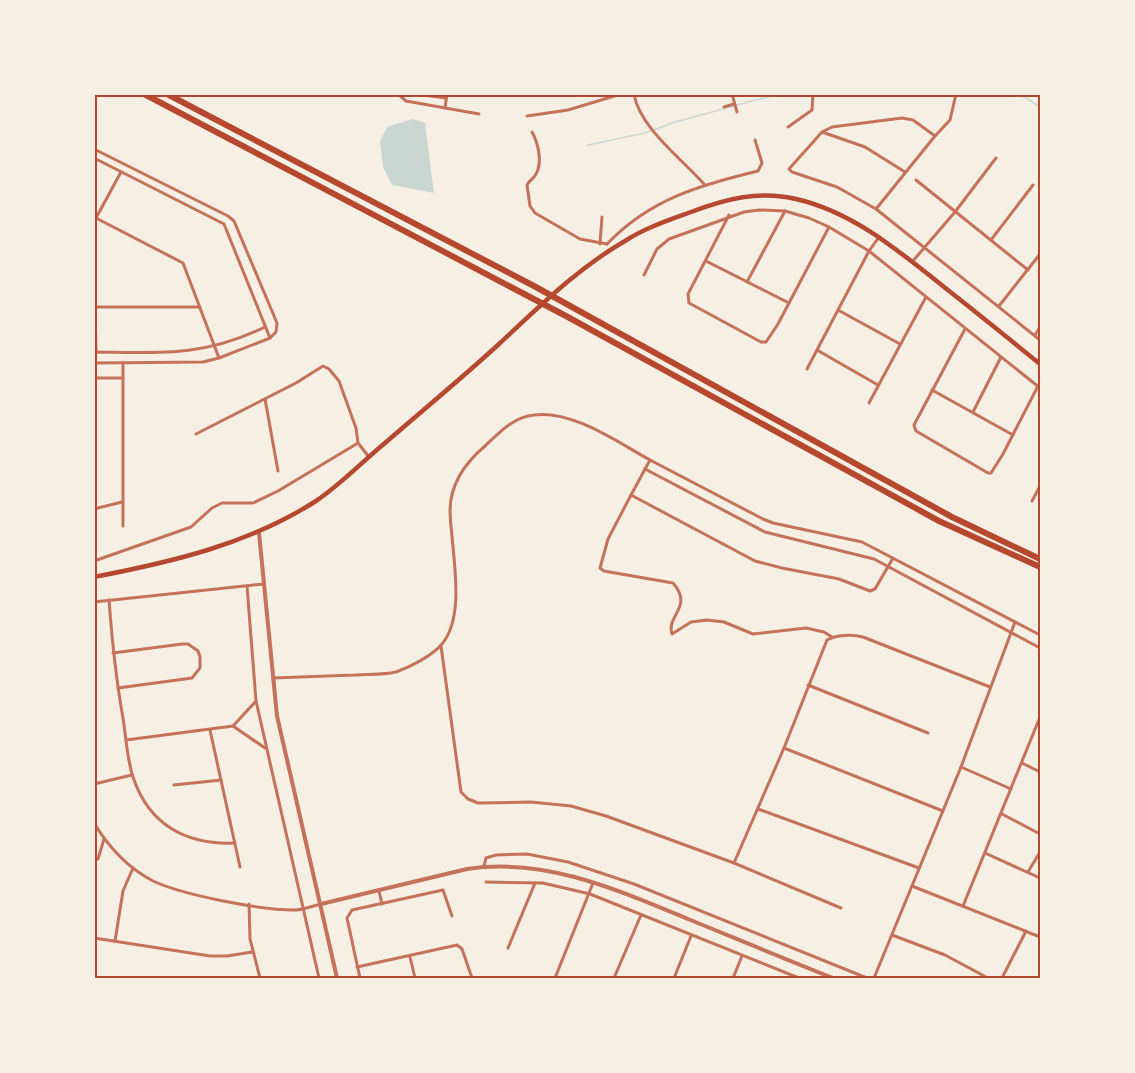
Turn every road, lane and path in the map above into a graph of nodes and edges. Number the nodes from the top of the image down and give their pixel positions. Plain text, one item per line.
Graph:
1 (144, 94) edge
2 (167, 94) edge
3 (398, 94) edge
4 (414, 94) edge
5 (621, 94) edge
6 (634, 94) edge
7 (732, 94) edge
8 (813, 94) edge
9 (956, 94) edge
10 (447, 96) edge
11 (734, 104) junction
12 (724, 106) dead end
13 (446, 108) junction
14 (737, 112) dead end
15 (479, 114) dead end
16 (527, 116) dead end
17 (788, 127) dead end
18 (532, 132) dead end
19 (822, 132) junction
20 (935, 136) junction
21 (755, 140) dead end
22 (94, 149) edge
23 (94, 158) edge
24 (996, 158) dead end
25 (122, 172) junction
26 (905, 172) junction
27 (916, 180) dead end
28 (704, 184) junction
29 (1033, 185) dead end
30 (876, 209) junction
31 (785, 211) junction
32 (955, 212) junction
33 (729, 216) junction
34 (602, 217) dead end
35 (95, 218) edge
36 (829, 227) junction
37 (879, 237) junction
38 (991, 240) junction
39 (600, 244) junction
40 (609, 247) junction
41 (925, 247) junction
42 (869, 251) junction
43 (1041, 254) edge
44 (706, 261) junction
45 (912, 262) junction
46 (1028, 270) junction
47 (644, 275) dead end
48 (747, 282) junction
49 (926, 296) junction
50 (789, 303) junction
51 (999, 306) junction
52 (95, 307) edge
53 (200, 307) junction
54 (838, 310) junction
55 (265, 327) junction
56 (1041, 327) edge
57 (966, 328) junction
58 (1035, 335) junction
59 (270, 338) junction
60 (1041, 340) edge
61 (901, 344) junction
62 (216, 347) junction
63 (817, 350) junction
64 (95, 352) edge
65 (1001, 357) junction
66 (219, 358) junction
67 (94, 363) edge
68 (123, 363) junction
69 (1041, 364) edge
70 (807, 369) dead end
71 (94, 378) edge
72 (123, 378) junction
73 (879, 385) junction
74 (1039, 387) edge
75 (932, 390) junction
76 (265, 399) junction
77 (869, 403) dead end
78 (973, 412) junction
79 (196, 434) dead end
80 (1013, 435) junction
81 (358, 443) junction
82 (369, 457) junction
83 (650, 460) junction
84 (645, 469) junction
85 (278, 471) dead end
86 (1041, 486) edge
87 (632, 495) junction
88 (1032, 501) dead end
89 (123, 502) junction
90 (94, 509) edge
91 (123, 526) dead end
92 (258, 533) junction
93 (893, 558) junction
94 (1041, 559) edge
95 (94, 561) edge
96 (887, 567) junction
97 (1041, 567) edge
98 (94, 577) edge
99 (264, 585) junction
100 (247, 586) junction
101 (109, 600) junction
102 (94, 602) edge
103 (1016, 622) junction
104 (1011, 633) junction
105 (1041, 635) edge
106 (832, 637) junction
107 (441, 646) junction
108 (1041, 648) edge
109 (113, 653) junction
110 (272, 678) junction
111 (808, 685) junction
112 (990, 687) junction
113 (118, 688) junction
114 (256, 701) junction
115 (1041, 717) edge
116 (233, 726) junction
117 (210, 729) junction
118 (928, 733) dead end
119 (126, 740) junction
120 (784, 748) junction
121 (266, 749) junction
122 (1022, 763) junction
123 (961, 767) junction
124 (1041, 772) edge
125 (132, 775) junction
126 (221, 780) junction
127 (94, 784) edge
128 (174, 785) dead end
129 (1011, 789) junction
130 (758, 809) junction
131 (943, 810) junction
132 (1002, 814) junction
133 (94, 823) edge
134 (1041, 834) edge
135 (104, 839) junction
136 (235, 843) junction
137 (1041, 852) edge
138 (985, 853) junction
139 (94, 861) edge
140 (734, 863) junction
141 (484, 866) junction
142 (240, 867) dead end
143 (133, 868) junction
144 (920, 868) junction
145 (1028, 872) junction
146 (1041, 878) edge
147 (486, 882) dead end
148 (594, 882) junction
149 (535, 883) junction
150 (912, 886) junction
151 (379, 890) junction
152 (590, 894) junction
153 (382, 903) junction
154 (249, 904) junction
155 (321, 904) junction
156 (963, 906) junction
157 (841, 908) dead end
158 (303, 909) junction
159 (641, 915) junction
160 (452, 916) dead end
161 (1026, 931) junction
162 (691, 935) junction
163 (892, 935) junction
164 (1041, 937) edge
165 (94, 938) edge
166 (115, 941) junction
167 (508, 948) dead end
168 (252, 952) junction
169 (410, 956) junction
170 (742, 956) junction
171 (357, 967) junction
172 (260, 978) edge
173 (319, 978) edge
174 (337, 978) edge
175 (360, 978) edge
176 (415, 978) edge
177 (472, 978) edge
178 (555, 978) edge
179 (614, 978) edge
180 (674, 978) edge
181 (733, 978) edge
182 (799, 978) edge
183 (833, 978) edge
184 (867, 978) edge
185 (874, 978) edge
186 (988, 978) edge
187 (1002, 978) edge

1 - 97 highway
2 - 94 highway
3 - 13 street
4 - 10 street
5 - 16 street
6 - 28 street
7 - 11 street
8 - 17 street
9 - 20 street
10 - 13 street
11 - 12 street
11 - 14 street
13 - 15 street
18 - 39 street
19 - 20 street
19 - 26 street
19 - 30 street
20 - 26 street
21 - 28 street
22 - 59 street
23 - 25 street
24 - 32 street
25 - 35 street
25 - 55 street
26 - 30 street
27 - 32 street
28 - 40 street
29 - 38 street
30 - 41 street
31 - 33 street
31 - 36 street
31 - 48 street
32 - 38 street
32 - 41 street
33 - 44 street
33 - 47 street
34 - 39 street
35 - 53 street
36 - 42 street
36 - 50 street
37 - 40 main road
37 - 42 street
37 - 45 main road
38 - 46 street
39 - 40 street
40 - 82 main road
41 - 45 street
41 - 51 street
42 - 49 street
42 - 54 street
43 - 46 street
44 - 48 street
44 - 50 street
45 - 69 main road
46 - 51 street
48 - 50 street
49 - 57 street
49 - 61 street
51 - 58 street
52 - 53 street
52 - 64 street
53 - 62 street
54 - 61 street
54 - 63 street
55 - 59 street
55 - 62 street
56 - 58 street
57 - 65 street
57 - 75 street
58 - 60 street
59 - 66 street
61 - 73 street
62 - 64 street
62 - 66 street
63 - 70 street
63 - 73 street
65 - 74 street
65 - 78 street
66 - 68 street
67 - 68 street
68 - 72 street
71 - 72 street
72 - 89 street
73 - 77 street
74 - 80 street
75 - 78 street
75 - 80 street
76 - 79 street
76 - 81 street
76 - 85 street
78 - 80 street
81 - 82 street
81 - 95 street
82 - 92 main road
83 - 84 street
83 - 93 street
83 - 107 street
84 - 87 street
84 - 96 street
86 - 88 street
87 - 96 street
87 - 106 street
89 - 90 street
89 - 91 street
92 - 98 main road
92 - 99 street
93 - 96 street
93 - 103 street
96 - 104 street
99 - 100 street
99 - 110 street
100 - 101 street
100 - 114 street
101 - 102 street
101 - 109 street
103 - 104 street
103 - 105 street
104 - 108 street
104 - 112 street
106 - 111 street
106 - 112 street
107 - 110 street
107 - 140 street
109 - 113 street
109 - 113 street
110 - 155 street
111 - 118 street
111 - 120 street
112 - 123 street
113 - 119 street
114 - 116 street
114 - 121 street
115 - 122 street
116 - 117 street
116 - 121 street
117 - 119 street
117 - 126 street
119 - 125 street
120 - 130 street
120 - 131 street
121 - 158 street
122 - 124 street
122 - 129 street
123 - 129 street
123 - 131 street
125 - 127 street
125 - 136 street
126 - 128 street
126 - 136 street
129 - 132 street
130 - 140 street
130 - 144 street
131 - 144 street
132 - 134 street
132 - 138 street
133 - 135 street
135 - 139 street
135 - 143 street
136 - 142 street
137 - 145 street
138 - 145 street
138 - 156 street
140 - 157 street
141 - 148 street
141 - 151 street
141 - 184 street
143 - 154 street
143 - 166 street
144 - 150 street
145 - 146 street
147 - 149 street
148 - 152 street
148 - 183 street
149 - 152 street
149 - 167 street
150 - 156 street
150 - 163 street
151 - 153 street
151 - 155 street
152 - 159 street
152 - 178 street
153 - 160 street
153 - 171 street
154 - 158 street
154 - 168 street
155 - 158 street
155 - 174 street
156 - 161 street
158 - 173 street
159 - 162 street
159 - 179 street
161 - 164 street
161 - 187 street
162 - 170 street
162 - 180 street
163 - 185 street
163 - 186 street
165 - 166 street
166 - 168 street
168 - 172 street
169 - 171 street
169 - 176 street
169 - 177 street
170 - 181 street
170 - 182 street
171 - 175 street

